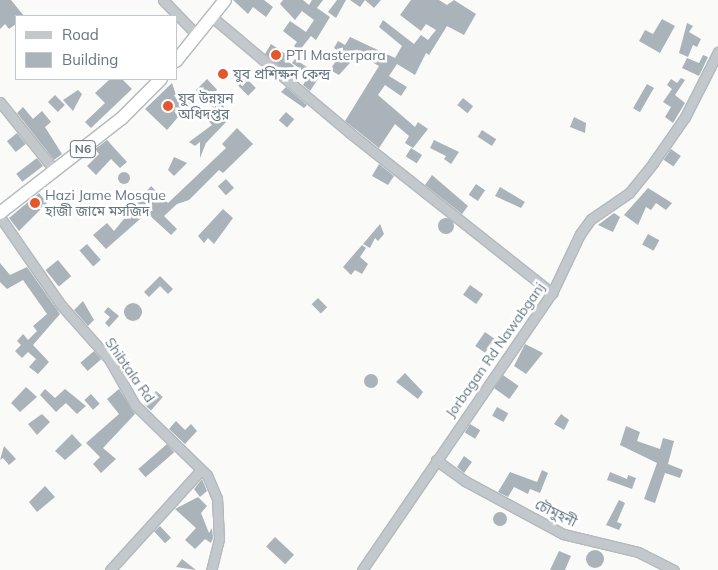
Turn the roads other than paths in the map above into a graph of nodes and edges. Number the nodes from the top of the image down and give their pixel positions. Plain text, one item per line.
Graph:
1 (163, 0) edge
2 (225, 0) edge
3 (178, 15) edge
4 (178, 15) edge
5 (212, 17) junction
6 (197, 35) junction
7 (718, 52) edge
8 (178, 59) edge
9 (160, 80) edge
10 (0, 102) edge
11 (56, 171) junction
12 (0, 213) edge
13 (0, 217) edge
14 (552, 293) junction
15 (436, 460) junction
16 (201, 470) junction
17 (110, 570) edge
18 (211, 570) edge
19 (362, 570) edge
20 (674, 570) edge

1 - 4 street
2 - 5 highway
3 - 6 street
5 - 6 highway
5 - 14 street
6 - 8 highway
7 - 14 street, Jorbagan Rd Nawabganj
9 - 11 highway, N6
10 - 11 street
11 - 12 highway, N6
13 - 16 street, Shibtala Rd
14 - 15 street, Jorbagan Rd Nawabganj
15 - 19 street, Jorbagan Rd Nawabganj
15 - 20 street, চৌমুহনী
16 - 17 street
16 - 18 street, Shibtala Rd

